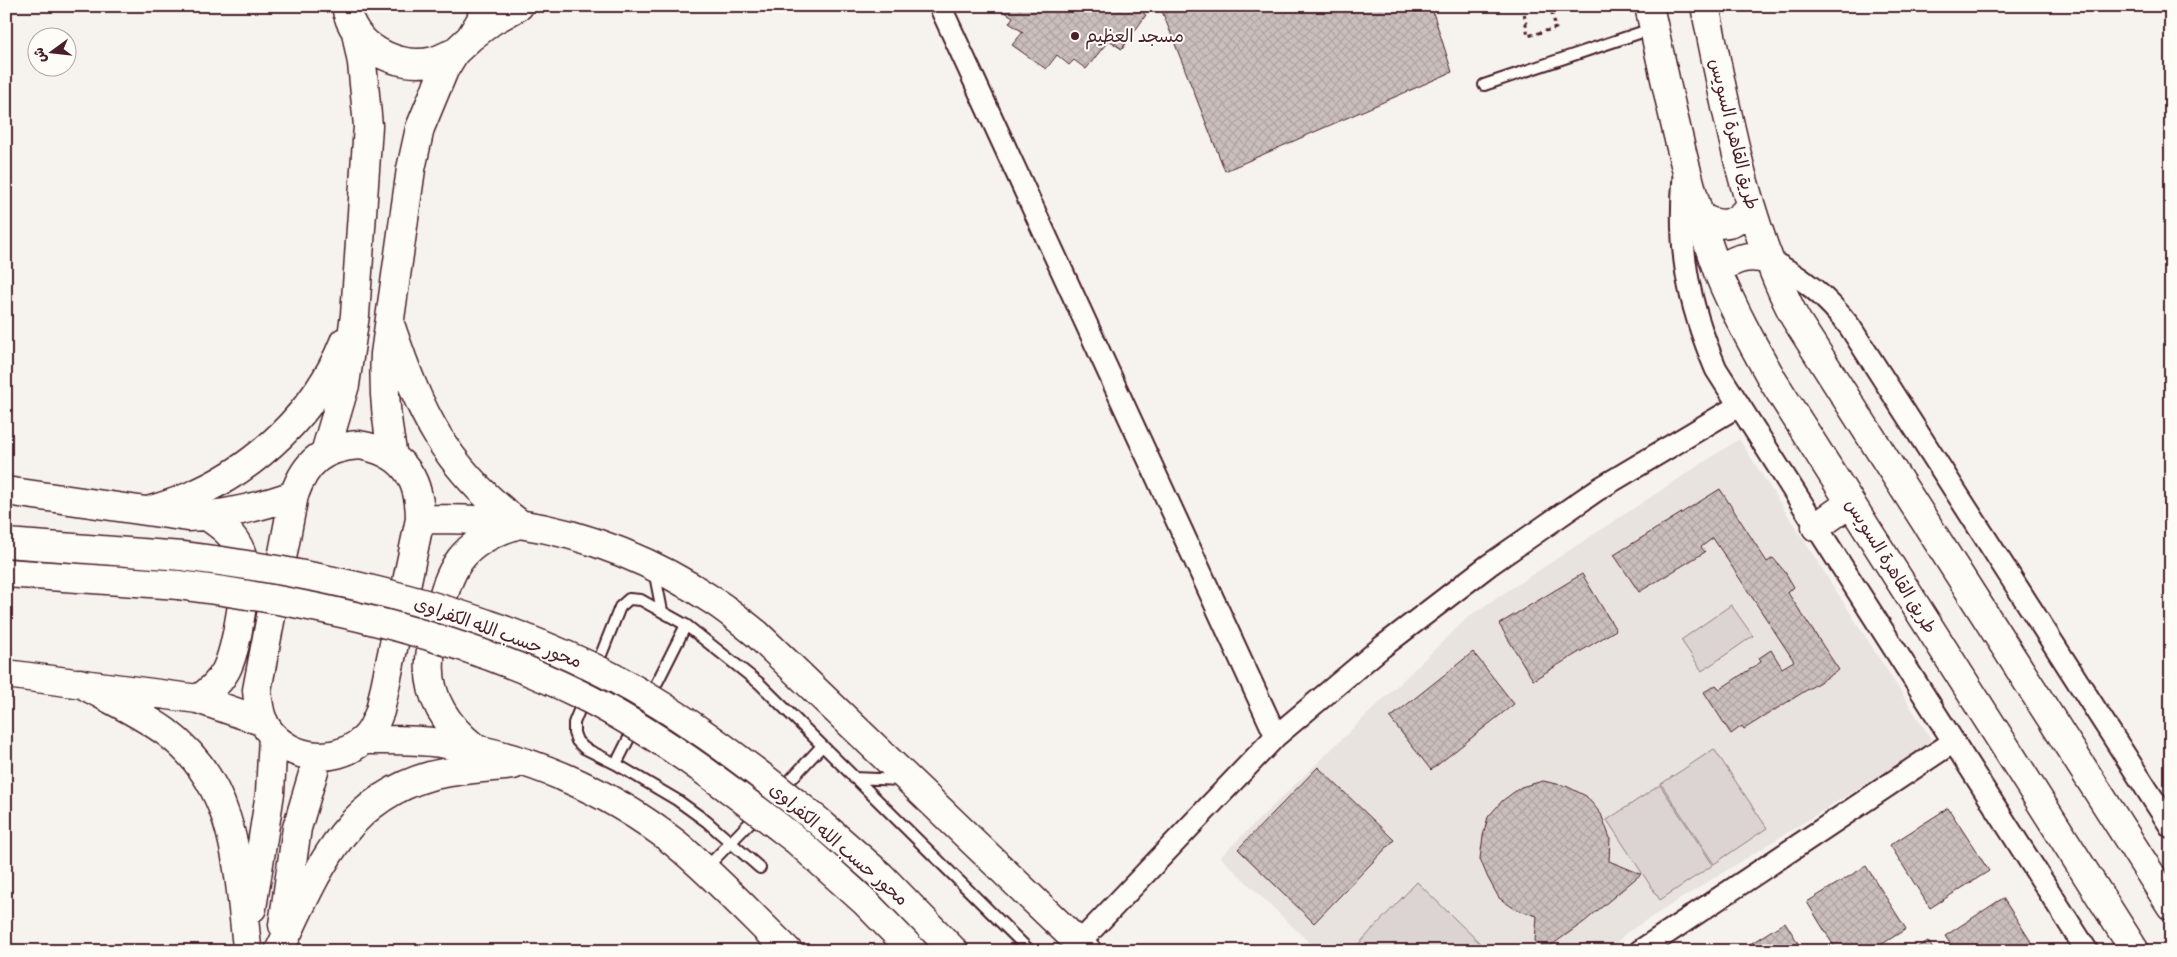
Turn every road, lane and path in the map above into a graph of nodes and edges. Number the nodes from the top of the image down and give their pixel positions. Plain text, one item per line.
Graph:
1 (346, 6) edge
2 (484, 6) edge
3 (519, 6) edge
4 (940, 6) edge
5 (1524, 6) edge
6 (1550, 6) edge
7 (1705, 6) edge
8 (1651, 17) edge
9 (356, 32) junction
10 (462, 45) junction
11 (1484, 85) dead end
12 (1685, 162) junction
13 (1750, 205) junction
14 (1701, 217) junction
15 (1768, 260) junction
16 (1718, 272) junction
17 (355, 315) junction
18 (389, 320) junction
19 (1738, 406) junction
20 (324, 453) junction
21 (393, 456) junction
22 (6, 491) edge
23 (294, 495) junction
24 (1850, 503) junction
25 (148, 511) junction
26 (207, 516) junction
27 (420, 519) junction
28 (520, 524) junction
29 (1816, 527) junction
30 (6, 543) edge
31 (654, 567) junction
32 (6, 573) edge
33 (662, 611) junction
34 (686, 625) junction
35 (6, 674) edge
36 (80, 683) junction
37 (198, 699) junction
38 (268, 729) junction
39 (1276, 736) junction
40 (364, 740) junction
41 (1953, 742) junction
42 (822, 746) junction
43 (475, 748) junction
44 (318, 757) junction
45 (528, 763) junction
46 (616, 764) junction
47 (854, 778) junction
48 (908, 780) junction
49 (2171, 827) edge
50 (730, 842) junction
51 (760, 868) dead end
52 (704, 870) junction
53 (2171, 906) edge
54 (1083, 947) edge
55 (246, 949) edge
56 (279, 951) edge
57 (788, 951) edge
58 (914, 951) edge
59 (954, 951) edge
60 (1030, 951) edge
61 (1640, 951) edge
62 (2087, 951) edge
63 (2135, 951) edge

1 - 9 street
2 - 10 street
3 - 10 street
4 - 39 street
5 - 6 path
7 - 13 street, طريق القاهرة السويس
8 - 11 lane
8 - 12 street, طريق القاهرة السويس
9 - 10 street
9 - 17 street
10 - 18 street
12 - 14 street, طريق القاهرة السويس
12 - 19 street, طريق القاهرة السويس
13 - 14 street
13 - 15 street, طريق القاهرة السويس
14 - 16 street, طريق القاهرة السويس
15 - 16 street
15 - 49 street
15 - 53 street, طريق القاهرة السويس
16 - 24 street, طريق القاهرة السويس
17 - 20 street
17 - 25 street
18 - 21 street
18 - 28 street
19 - 29 street, طريق القاهرة السويس
19 - 39 street
20 - 21 street
20 - 23 street
21 - 27 street
22 - 25 street
23 - 26 street
23 - 38 street
24 - 29 street
24 - 63 street, طريق القاهرة السويس
25 - 26 street
26 - 37 street
27 - 28 street
27 - 40 street
28 - 31 street
28 - 43 street
29 - 41 street, طريق القاهرة السويس
30 - 59 street, محور حسب الله الكفراوى, bridge
31 - 33 lane
31 - 48 street
32 - 58 street, محور حسب الله الكفراوى, bridge
33 - 34 lane
33 - 46 lane
34 - 42 lane
34 - 46 lane
35 - 36 street
36 - 37 street
36 - 55 street
37 - 38 street
38 - 44 street
38 - 55 street
39 - 54 street
40 - 43 street
40 - 44 street
41 - 61 street
41 - 62 street, طريق القاهرة السويس
42 - 47 lane
42 - 50 lane
43 - 45 street
44 - 56 street
45 - 52 street
45 - 56 street
46 - 50 lane
47 - 48 lane
47 - 60 lane
48 - 54 street
50 - 51 lane
50 - 52 lane
52 - 57 street

